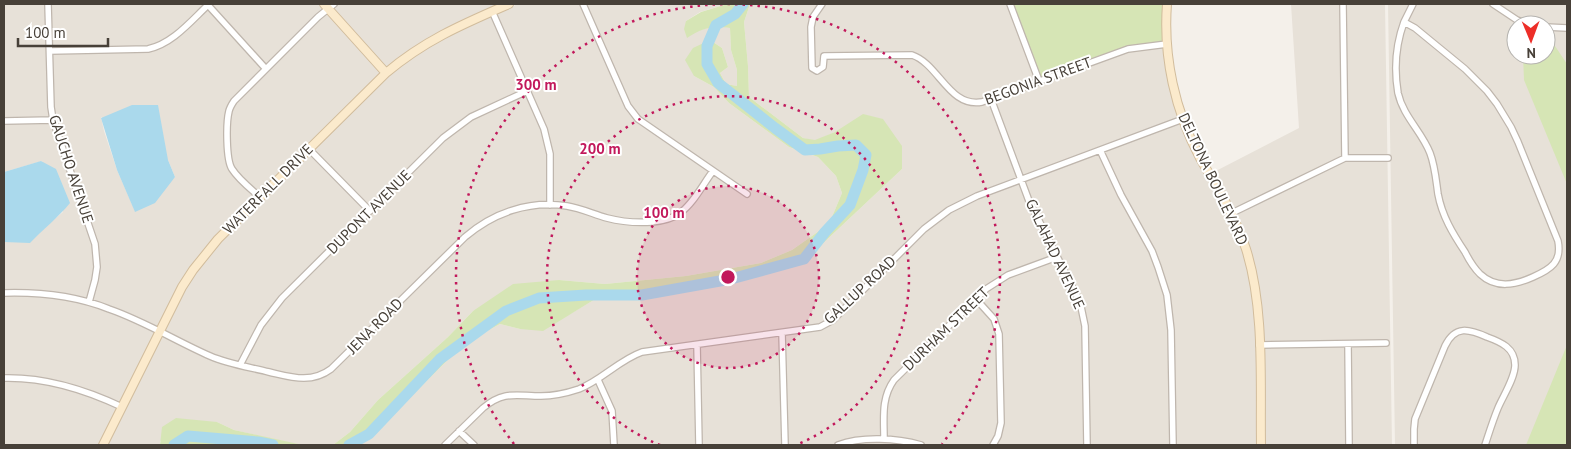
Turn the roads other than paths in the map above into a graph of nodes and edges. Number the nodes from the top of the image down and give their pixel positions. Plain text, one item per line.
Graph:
1 (48, 4) edge
2 (509, 4) edge
3 (582, 4) edge
4 (822, 4) edge
5 (1010, 4) edge
6 (1168, 4) edge
7 (1342, 4) edge
8 (1413, 4) edge
9 (1493, 4) edge
10 (208, 5) edge
11 (329, 5) edge
12 (492, 11) junction
13 (1510, 15) edge
14 (1404, 22) junction
15 (1167, 44) junction
16 (50, 51) junction
17 (266, 69) junction
18 (386, 73) junction
19 (1039, 81) junction
20 (527, 91) junction
21 (990, 99) junction
22 (1183, 119) junction
23 (52, 120) junction
24 (4, 121) edge
25 (309, 149) junction
26 (1100, 150) junction
27 (1345, 158) junction
28 (1388, 158) dead end
29 (712, 171) junction
30 (1020, 180) junction
31 (746, 194) dead end
32 (260, 197) junction
33 (550, 205) junction
34 (370, 210) junction
35 (1232, 213) junction
36 (1057, 257) junction
37 (4, 293) edge
38 (975, 298) junction
39 (89, 302) junction
40 (159, 331) junction
41 (782, 333) junction
42 (1386, 343) dead end
43 (1348, 344) junction
44 (697, 345) junction
45 (1260, 345) junction
46 (240, 365) junction
47 (4, 378) edge
48 (598, 380) junction
49 (122, 407) junction
50 (459, 431) junction
51 (884, 439) junction
52 (103, 445) edge
53 (445, 445) edge
54 (474, 445) edge
55 (614, 445) edge
56 (699, 445) edge
57 (785, 445) edge
58 (838, 445) edge
59 (921, 445) edge
60 (993, 445) edge
61 (1087, 445) edge
62 (1173, 445) edge
63 (1261, 445) edge
64 (1349, 445) edge
65 (1414, 445) edge
66 (1485, 445) edge

1 - 16 street, GAUCHO AVENUE
2 - 12 street, WATERFALL DRIVE
3 - 29 street
4 - 21 street, BEGONIA STREET
5 - 19 street
6 - 15 street, DELTONA BOULEVARD
7 - 27 street
8 - 14 street
9 - 13 street
10 - 16 street
10 - 17 street
11 - 17 street
11 - 18 street
12 - 18 street, WATERFALL DRIVE
12 - 20 street
14 - 14 street
15 - 19 street, BEGONIA STREET
15 - 22 street, DELTONA BOULEVARD
16 - 23 street, GAUCHO AVENUE
17 - 32 street
18 - 25 street, WATERFALL DRIVE
19 - 21 street, BEGONIA STREET
20 - 33 street
20 - 34 street, DUPONT AVENUE
21 - 30 street, GALAHAD AVENUE
22 - 26 street, GALLUP ROAD
22 - 35 street, DELTONA BOULEVARD
23 - 24 street
23 - 39 street, GAUCHO AVENUE
25 - 32 street, WATERFALL DRIVE
25 - 34 street
26 - 30 street, GALLUP ROAD
26 - 62 street
27 - 28 street
27 - 35 street
29 - 31 street
29 - 33 street, JENA ROAD
30 - 36 street, GALAHAD AVENUE
30 - 41 street, GALLUP ROAD
32 - 40 street, WATERFALL DRIVE
33 - 46 street, JENA ROAD
34 - 46 street, DUPONT AVENUE
35 - 45 street, DELTONA BOULEVARD
36 - 38 street, DURHAM STREET
36 - 61 street, GALAHAD AVENUE
37 - 39 street, JENA ROAD
38 - 51 street, DURHAM STREET
38 - 60 street
39 - 40 street, JENA ROAD
40 - 46 street, JENA ROAD
40 - 49 street, WATERFALL DRIVE
41 - 44 street, GALLUP ROAD
41 - 57 street
42 - 43 street
43 - 45 street
43 - 64 street
44 - 48 street, GALLUP ROAD
44 - 56 street
45 - 63 street, DELTONA BOULEVARD
47 - 49 street
48 - 50 street, GALLUP ROAD
48 - 55 street
49 - 52 street, WATERFALL DRIVE
50 - 53 street, GALLUP ROAD
50 - 54 street
51 - 58 street
51 - 59 street
65 - 66 street

